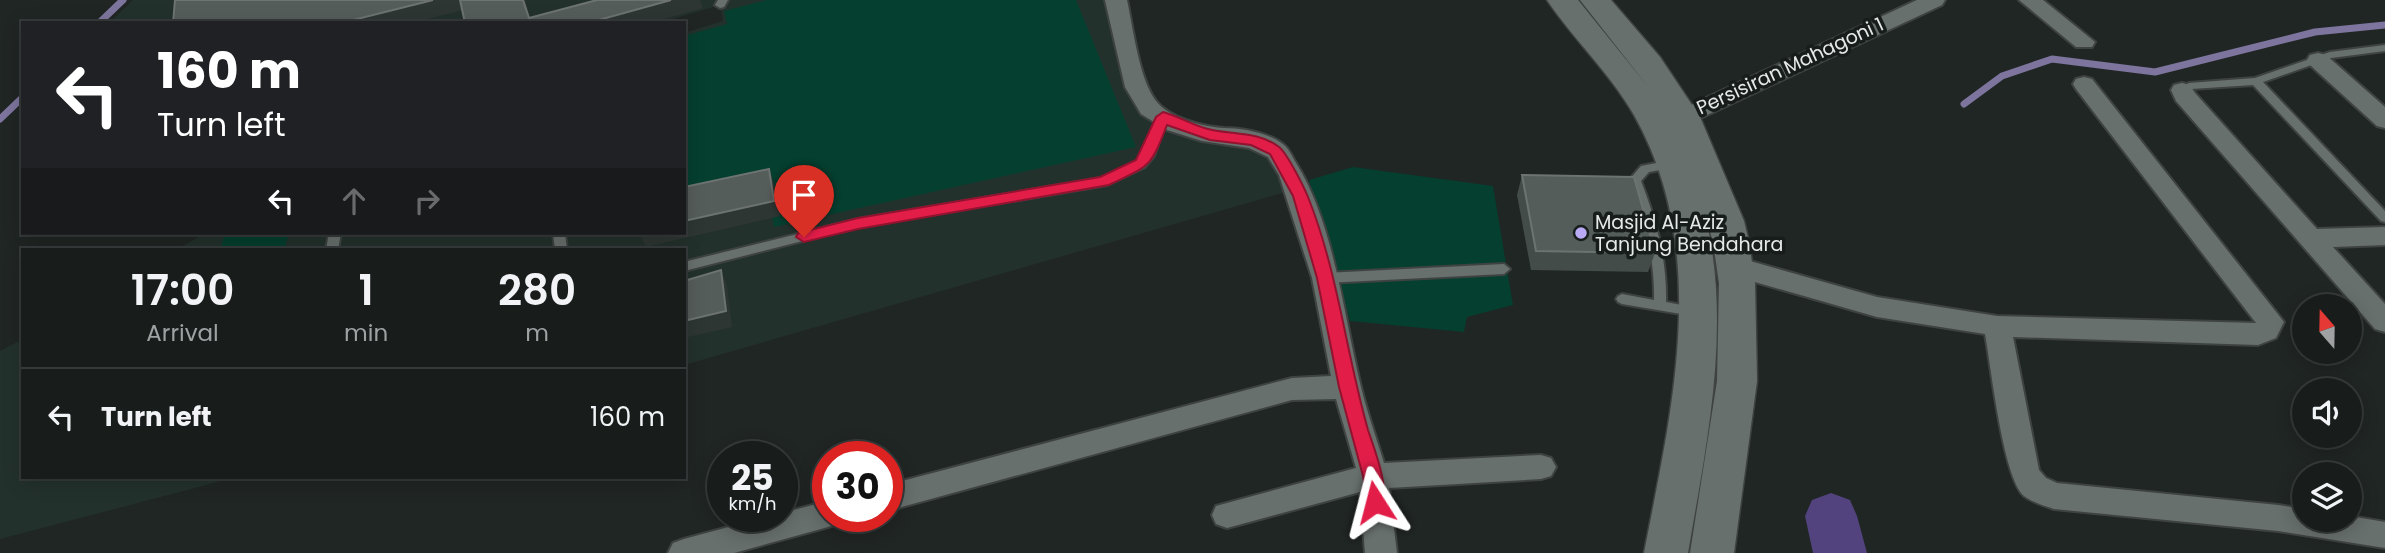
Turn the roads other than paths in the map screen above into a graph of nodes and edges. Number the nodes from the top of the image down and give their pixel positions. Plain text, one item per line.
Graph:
1 (1116, 0) edge
2 (1562, 0) edge
3 (1934, 0) edge
4 (2030, 0) edge
5 (1604, 1) edge
6 (2084, 42) dead end
7 (2385, 48) edge
8 (2318, 60) junction
9 (2256, 81) junction
10 (2084, 84) dead end
11 (2182, 90) joint
12 (1163, 117) junction
13 (1685, 117) junction
14 (2385, 120) edge
15 (1672, 163) junction
16 (2385, 218) edge
17 (2385, 236) edge
18 (2310, 237) junction
19 (686, 266) edge
20 (1735, 267) junction
21 (1504, 269) dead end
22 (1325, 278) junction
23 (1622, 299) dead end
24 (1660, 306) junction
25 (1700, 312) junction
26 (2382, 316) edge
27 (1997, 326) junction
28 (1347, 387) junction
29 (1541, 467) dead end
30 (1373, 476) junction
31 (903, 494) edge
32 (1227, 515) dead end
33 (812, 518) edge
34 (2385, 535) edge
35 (684, 553) edge
36 (1381, 553) edge
37 (1666, 553) edge
38 (1712, 553) edge

1 - 12 street
2 - 15 main road
3 - 13 street, Persisiran Mahagoni 1
4 - 6 street
5 - 13 main road
7 - 8 lane
8 - 9 lane
8 - 14 street
9 - 11 lane
9 - 16 lane
10 - 27 street
11 - 18 street
12 - 19 lane
12 - 22 street
13 - 20 main road
15 - 24 lane
15 - 25 main road
17 - 18 street
18 - 26 street
20 - 27 street
20 - 38 main road
21 - 22 lane
22 - 28 street
23 - 24 lane
24 - 25 lane
25 - 37 main road
27 - 34 street
28 - 30 street
28 - 31 street
29 - 30 street
30 - 32 street
30 - 36 street
33 - 35 street

